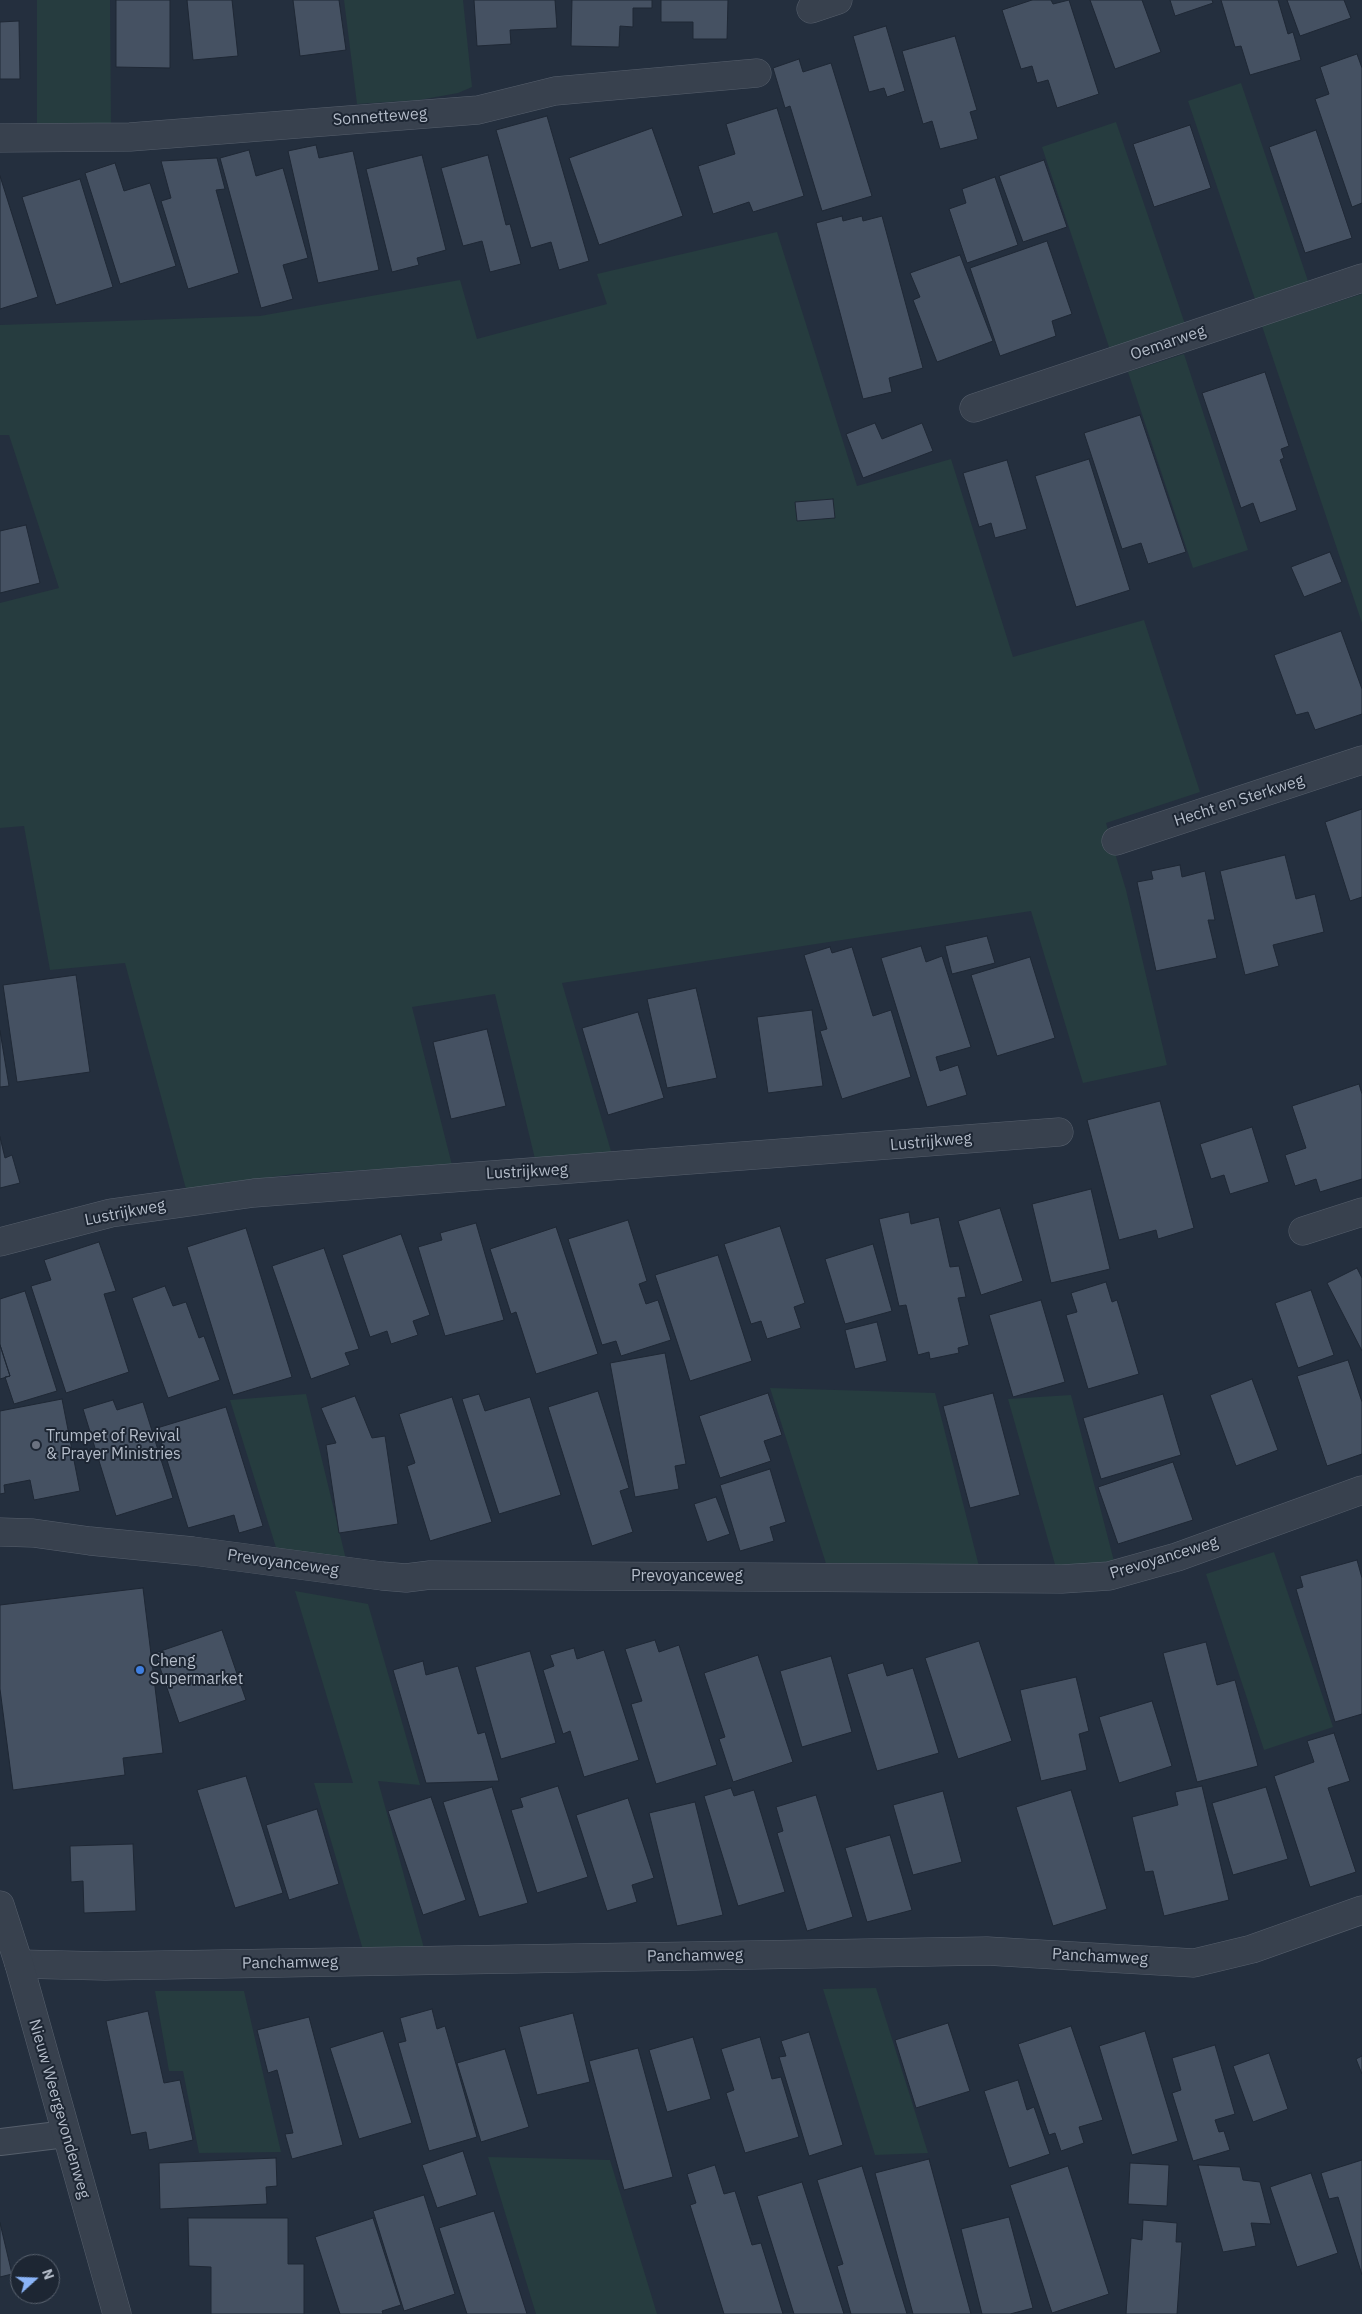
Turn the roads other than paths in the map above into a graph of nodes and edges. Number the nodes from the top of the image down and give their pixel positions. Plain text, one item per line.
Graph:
1 (838, 0) edge
2 (811, 9) dead end
3 (757, 72) dead end
4 (0, 138) edge
5 (1362, 278) edge
6 (974, 408) dead end
7 (1362, 760) edge
8 (1116, 841) dead end
9 (1059, 1132) dead end
10 (1362, 1212) edge
11 (1303, 1231) dead end
12 (0, 1242) edge
13 (1362, 1490) edge
14 (0, 1532) edge
15 (0, 1905) edge
16 (1362, 1910) edge
17 (19, 1964) junction
18 (66, 2134) junction
19 (0, 2142) edge
20 (118, 2314) edge

1 - 2 street
3 - 4 street, Sonnetteweg
5 - 6 street, Oemarweg
7 - 8 street, Hecht en Sterkweg
9 - 12 street, Lustrijkweg
10 - 11 street
13 - 14 street, Prevoyanceweg
15 - 17 street, Nieuw Weergevondenweg
16 - 17 street, Panchamweg
17 - 18 street, Nieuw Weergevondenweg
18 - 19 lane
18 - 20 street, Nieuw Weergevondenweg

